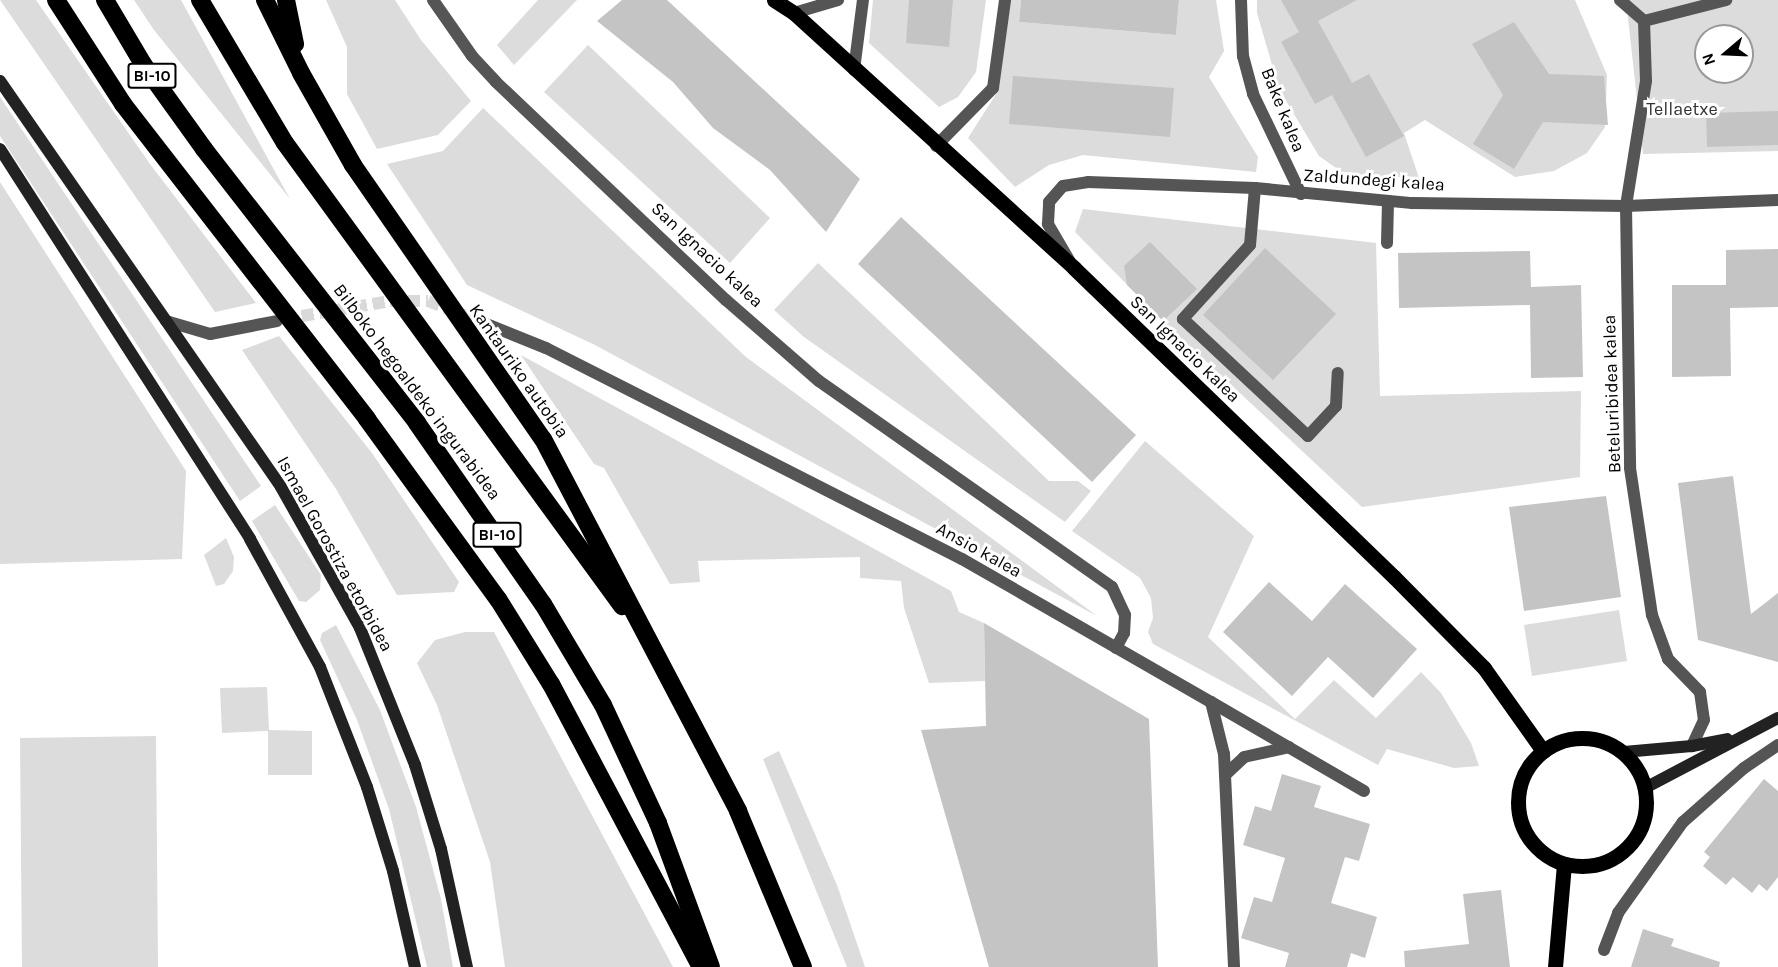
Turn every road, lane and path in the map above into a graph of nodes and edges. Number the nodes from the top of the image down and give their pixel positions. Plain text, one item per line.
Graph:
1 (56, 0) edge
2 (105, 0) edge
3 (200, 0) edge
4 (265, 0) edge
5 (286, 0) edge
6 (434, 0) edge
7 (838, 0) edge
8 (863, 0) edge
9 (1005, 0) edge
10 (1240, 0) edge
11 (1620, 0) edge
12 (1726, 0) edge
13 (777, 1) edge
14 (794, 13) junction
15 (1644, 21) junction
16 (854, 70) junction
17 (300, 73) junction
18 (0, 81) edge
19 (936, 146) junction
20 (0, 149) edge
21 (1255, 188) junction
22 (1301, 194) junction
23 (1778, 200) edge
24 (1388, 201) junction
25 (1626, 206) junction
26 (1388, 243) dead end
27 (1074, 268) junction
28 (166, 321) junction
29 (276, 321) tunnel mouth
30 (484, 323) tunnel mouth
31 (1338, 373) dead end
32 (1116, 648) junction
33 (662, 661) junction
34 (1211, 702) junction
35 (1777, 723) edge
36 (1740, 736) junction
37 (1778, 745) edge
38 (1692, 746) junction
39 (1289, 747) junction
40 (1543, 751) junction
41 (1624, 752) junction
42 (1225, 775) junction
43 (1646, 788) junction
44 (1364, 791) dead end
45 (1564, 864) junction
46 (1604, 950) dead end
47 (415, 967) edge
48 (467, 967) edge
49 (701, 967) edge
50 (711, 967) edge
51 (803, 967) edge
52 (1234, 967) edge
53 (1555, 967) edge

1 - 49 highway
2 - 50 highway, Bilboko hegoaldeko ingurabidea / BI-10
3 - 33 highway
4 - 17 highway
5 - 17 highway
6 - 32 street, San Ignacio kalea
7 - 14 street
8 - 16 street
9 - 19 street
10 - 22 street, Bake kalea
11 - 15 street
12 - 15 street
13 - 14 main road, San Ignacio kalea
14 - 16 main road, San Ignacio kalea
15 - 25 street, Beteluribidea kalea
16 - 19 main road, San Ignacio kalea
17 - 33 highway, Kantauriko autobia
18 - 28 main road, Ismael Gorostiza etorbidea
19 - 27 main road, San Ignacio kalea
20 - 47 main road
21 - 22 street, Zaldundegi kalea
21 - 27 street, Zaldundegi kalea
21 - 31 street
22 - 24 street, Zaldundegi kalea
23 - 25 street, Zaldundegi kalea
24 - 25 street, Zaldundegi kalea
24 - 26 street
25 - 38 street, Beteluribidea kalea
27 - 40 main road, San Ignacio kalea
28 - 29 street
28 - 48 main road, Ismael Gorostiza etorbidea
30 - 32 street, Ansio kalea
32 - 34 street, Ansio kalea
33 - 51 highway
34 - 39 street, Ansio kalea
34 - 42 street
35 - 36 main road
36 - 38 main road
36 - 43 main road
37 - 46 street
38 - 41 main road
39 - 42 street
39 - 44 street, Ansio kalea
40 - 41 main road
40 - 45 main road
41 - 43 main road
42 - 52 street
43 - 45 main road
45 - 53 main road

